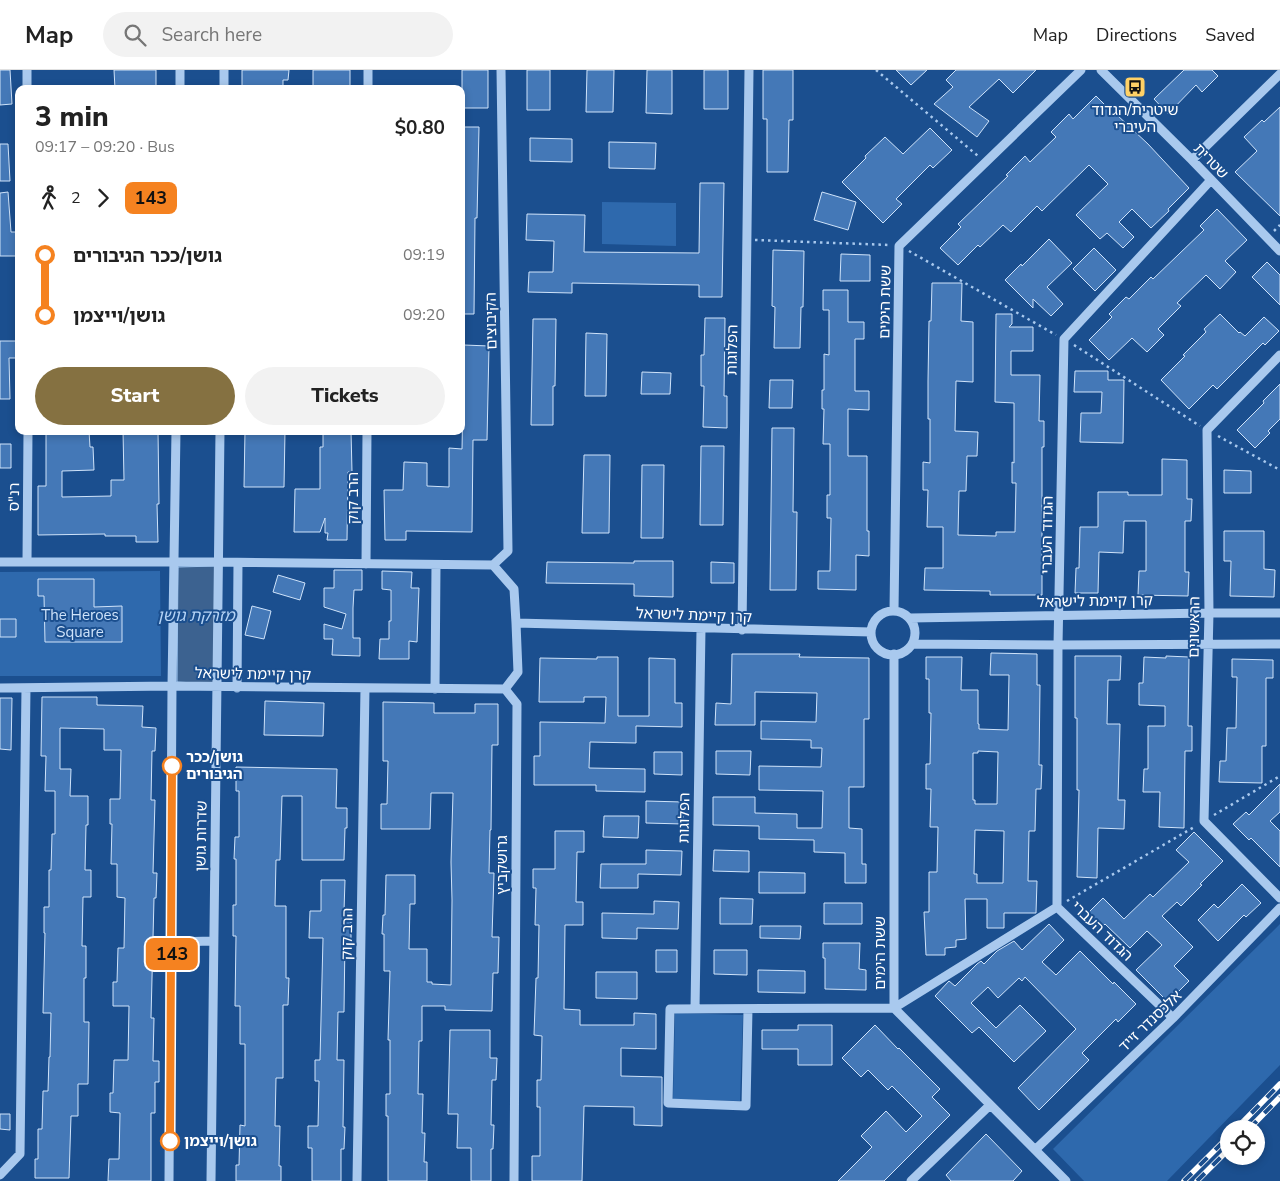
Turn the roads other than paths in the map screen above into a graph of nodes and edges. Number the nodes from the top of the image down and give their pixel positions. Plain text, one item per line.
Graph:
1 (27, 70) edge
2 (180, 70) edge
3 (224, 70) edge
4 (368, 70) edge
5 (501, 70) edge
6 (749, 70) edge
7 (1081, 70) edge
8 (1101, 70) edge
9 (1280, 74) edge
10 (27, 85) edge
11 (180, 85) edge
12 (224, 85) edge
13 (368, 85) edge
14 (1192, 160) junction
15 (1211, 180) junction
16 (1280, 250) edge
17 (1280, 355) edge
18 (28, 435) edge
19 (176, 435) edge
20 (220, 435) edge
21 (367, 435) edge
22 (0, 562) edge
23 (27, 562) junction
24 (174, 562) junction
25 (219, 562) junction
26 (238, 563) junction
27 (366, 564) junction
28 (436, 565) junction
29 (493, 565) junction
30 (894, 611) junction
31 (1209, 613) junction
32 (1280, 613) edge
33 (1059, 615) junction
34 (910, 618) junction
35 (516, 624) junction
36 (701, 629) junction
37 (742, 630) junction
38 (871, 632) junction
39 (912, 644) junction
40 (1208, 644) junction
41 (1280, 644) edge
42 (1058, 645) junction
43 (894, 654) junction
44 (172, 686) junction
45 (0, 688) edge
46 (26, 688) junction
47 (217, 688) junction
48 (237, 688) junction
49 (365, 688) junction
50 (435, 689) junction
51 (505, 689) junction
52 (1280, 898) edge
53 (1057, 907) junction
54 (1280, 908) edge
55 (214, 941) junction
56 (172, 942) junction
57 (894, 1008) junction
58 (695, 1009) junction
59 (748, 1009) junction
60 (1173, 1018) junction
61 (990, 1105) junction
62 (1035, 1150) junction
63 (0, 1175) edge
64 (170, 1181) edge
65 (211, 1181) edge
66 (357, 1181) edge
67 (514, 1181) edge
68 (911, 1181) edge
69 (1066, 1181) edge

1 - 10 street
2 - 11 street
3 - 12 street
4 - 13 street
5 - 29 street, הקיבוצים
6 - 37 street, הפלוגות
7 - 30 street, ששת הימים
8 - 14 street, שטרית
9 - 14 street
14 - 15 street, שטרית
15 - 16 street, שטרית
15 - 33 street, הגדוד העברי
17 - 31 street, הראשונים
18 - 23 street, רנ"ס
19 - 24 street, שדרות גושן
20 - 25 street, שדרות גושן
21 - 27 street, הרב קוק
22 - 23 street
23 - 24 street
24 - 25 street
24 - 44 street, שדרות גושן
25 - 26 street
25 - 47 street, שדרות גושן
26 - 27 street
26 - 48 street
27 - 28 street
28 - 29 street
28 - 50 street
29 - 35 street
30 - 34 street
30 - 38 street
31 - 32 street, קרן קיימת לישראל
31 - 33 street, קרן קיימת לישראל
31 - 40 street, הראשונים
33 - 34 street, קרן קיימת לישראל
33 - 42 street, הגדוד העברי
34 - 39 street
35 - 36 street, קרן קיימת לישראל
35 - 51 street
36 - 37 street, קרן קיימת לישראל
36 - 58 street, הפלוגות
37 - 38 street, קרן קיימת לישראל
38 - 43 street
39 - 42 street
39 - 43 street
40 - 41 street
40 - 42 street
40 - 52 street, הראשונים
42 - 53 street, הגדוד העברי
43 - 57 street, ששת הימים
44 - 46 street, קרן קיימת לישראל
44 - 47 street, קרן קיימת לישראל
44 - 56 street, שדרות גושן
45 - 46 street, קרן קיימת לישראל
46 - 63 street
47 - 48 street, קרן קיימת לישראל
47 - 55 street, שדרות גושן
48 - 49 street, קרן קיימת לישראל
49 - 50 street, קרן קיימת לישראל
49 - 66 street, הרב קוק
50 - 51 street, קרן קיימת לישראל
51 - 67 street, גרושקביץ
53 - 57 street
53 - 60 street, הגדוד העברי
54 - 60 street, אלכסנדר זייד
55 - 56 street
55 - 65 street, שדרות גושן
56 - 64 street, שדרות גושן
57 - 59 street
57 - 61 street, ששת הימים
58 - 59 street
58 - 59 street
60 - 62 street, אלכסנדר זייד
61 - 62 street, ששת הימים
61 - 68 street
62 - 69 street, ששת הימים

